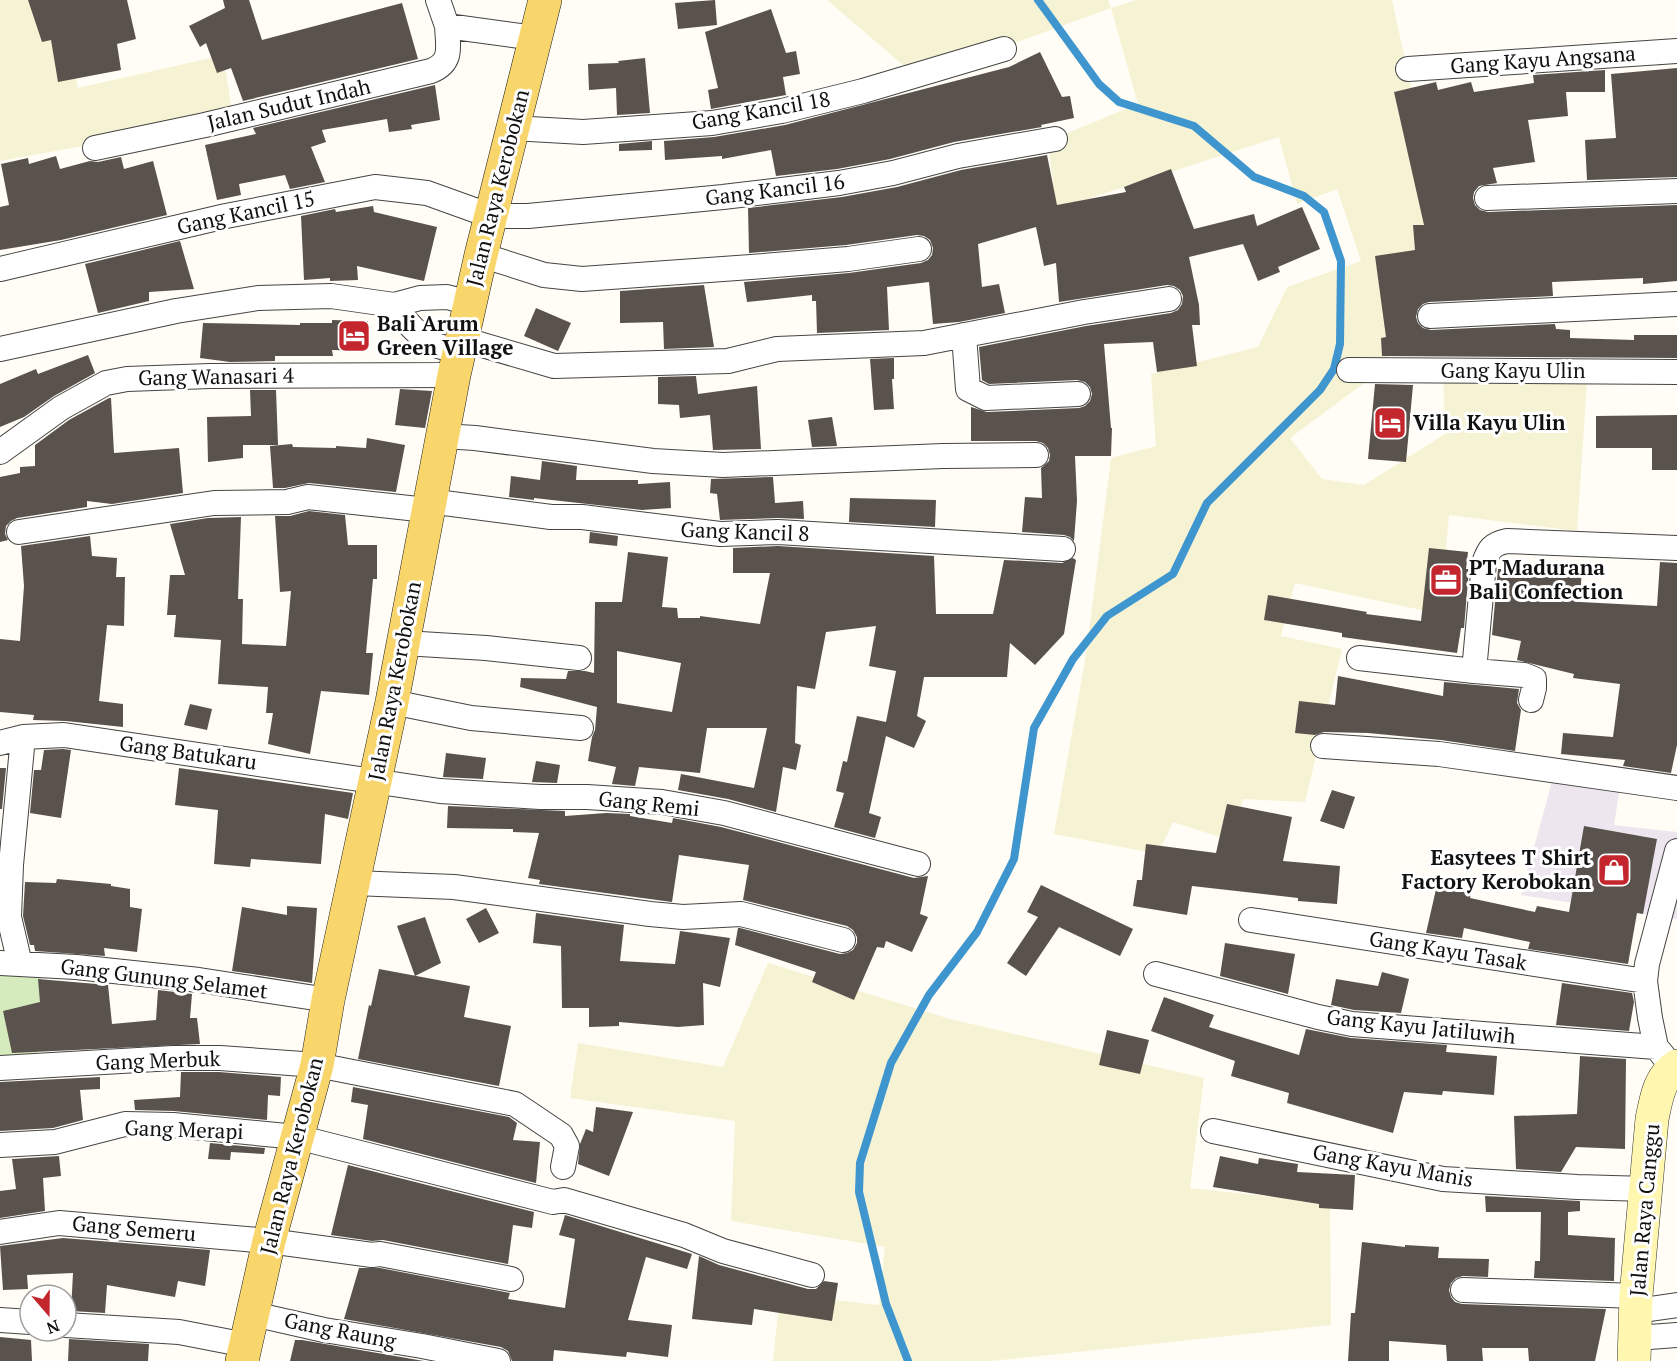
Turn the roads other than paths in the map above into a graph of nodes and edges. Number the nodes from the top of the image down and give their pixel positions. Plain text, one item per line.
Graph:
1 (438, 0) edge
2 (545, 0) edge
3 (454, 27) junction
4 (535, 38) junction
5 (1004, 49) dead end
6 (1677, 51) edge
7 (1408, 69) dead end
8 (524, 129) junction
9 (1055, 140) dead end
10 (95, 148) dead end
11 (1677, 191) edge
12 (1487, 198) dead end
13 (492, 216) junction
14 (919, 249) dead end
15 (481, 255) junction
16 (0, 269) edge
17 (1169, 299) dead end
18 (470, 303) junction
19 (1677, 304) edge
20 (394, 305) junction
21 (1430, 316) dead end
22 (964, 335) junction
23 (0, 349) edge
24 (458, 355) junction
25 (1349, 370) dead end
26 (1677, 372) edge
27 (1078, 394) dead end
28 (443, 436) junction
29 (0, 452) edge
30 (1036, 455) dead end
31 (428, 506) junction
32 (19, 532) dead end
33 (1677, 548) edge
34 (1063, 549) dead end
35 (404, 643) junction
36 (579, 658) dead end
37 (1359, 658) dead end
38 (1474, 671) junction
39 (1531, 700) dead end
40 (392, 702) junction
41 (581, 728) dead end
42 (11, 740) edge
43 (1323, 747) dead end
44 (389, 783) junction
45 (1677, 788) edge
46 (1677, 851) edge
47 (6, 864) edge
48 (918, 864) dead end
49 (354, 883) junction
50 (1251, 920) dead end
51 (843, 940) dead end
52 (10, 963) edge
53 (1156, 974) dead end
54 (1645, 981) junction
55 (328, 1000) junction
56 (1669, 1060) edge
57 (317, 1065) junction
58 (0, 1068) edge
59 (1213, 1131) dead end
60 (297, 1137) junction
61 (0, 1145) edge
62 (563, 1167) dead end
63 (1647, 1189) junction
64 (0, 1232) edge
65 (269, 1241) junction
66 (812, 1275) dead end
67 (511, 1279) dead end
68 (1463, 1290) dead end
69 (1677, 1305) edge
70 (0, 1320) edge
71 (18, 1321) edge
72 (78, 1326) edge
73 (1636, 1326) edge
74 (1677, 1335) edge
75 (247, 1340) edge
76 (494, 1360) edge

1 - 3 street, Jalan Sudut Indah
2 - 4 main road, Jalan Raya Kerobokan
3 - 4 street
3 - 10 street, Jalan Sudut Indah
4 - 8 main road, Jalan Raya Kerobokan
5 - 8 street, Gang Kancil 18
6 - 7 street, Gang Kayu Angsana
8 - 13 main road, Jalan Raya Kerobokan
9 - 13 street, Gang Kancil 16
11 - 12 street
13 - 15 main road, Jalan Raya Kerobokan
13 - 16 street, Gang Kancil 15
14 - 15 street
15 - 18 main road, Jalan Raya Kerobokan
17 - 22 street
18 - 20 street
18 - 24 main road, Jalan Raya Kerobokan
19 - 21 street
20 - 23 street
20 - 24 street
22 - 24 street
22 - 27 street
24 - 28 main road, Jalan Raya Kerobokan
24 - 29 street, Gang Wanasari 4
25 - 26 street, Gang Kayu Ulin
28 - 30 street
28 - 31 main road, Jalan Raya Kerobokan
31 - 32 street, Gang Kancil 8
31 - 34 street, Gang Kancil 8
31 - 35 main road, Jalan Raya Kerobokan
33 - 38 street
35 - 36 street
35 - 40 main road, Jalan Raya Kerobokan
37 - 38 street
38 - 39 street
40 - 41 street
40 - 44 main road, Jalan Raya Kerobokan
42 - 44 street, Gang Batukaru
42 - 47 street
43 - 45 street
44 - 48 street, Gang Remi
44 - 49 main road, Jalan Raya Kerobokan
46 - 54 street
47 - 52 street
49 - 51 street
49 - 55 main road, Jalan Raya Kerobokan
50 - 54 street, Gang Kayu Tasak
52 - 55 street, Gang Gunung Selamet
53 - 56 street, Gang Kayu Jatiluwih
54 - 56 street
55 - 57 main road, Jalan Raya Kerobokan
56 - 63 main road, Jalan Raya Canggu
57 - 58 street, Gang Merbuk
57 - 60 main road, Jalan Raya Kerobokan
57 - 62 street, Gang Merbuk
59 - 63 street, Gang Kayu Manis
60 - 61 street, Gang Merapi
60 - 65 main road, Jalan Raya Kerobokan
60 - 66 street, Gang Merapi
63 - 73 main road, Jalan Raya Canggu
64 - 65 street, Gang Semeru
65 - 67 street, Gang Semeru
65 - 75 main road, Jalan Raya Kerobokan
68 - 73 street
69 - 73 street
70 - 71 street
72 - 75 street, Gang Raung
73 - 74 street
75 - 76 street, Gang Raung

